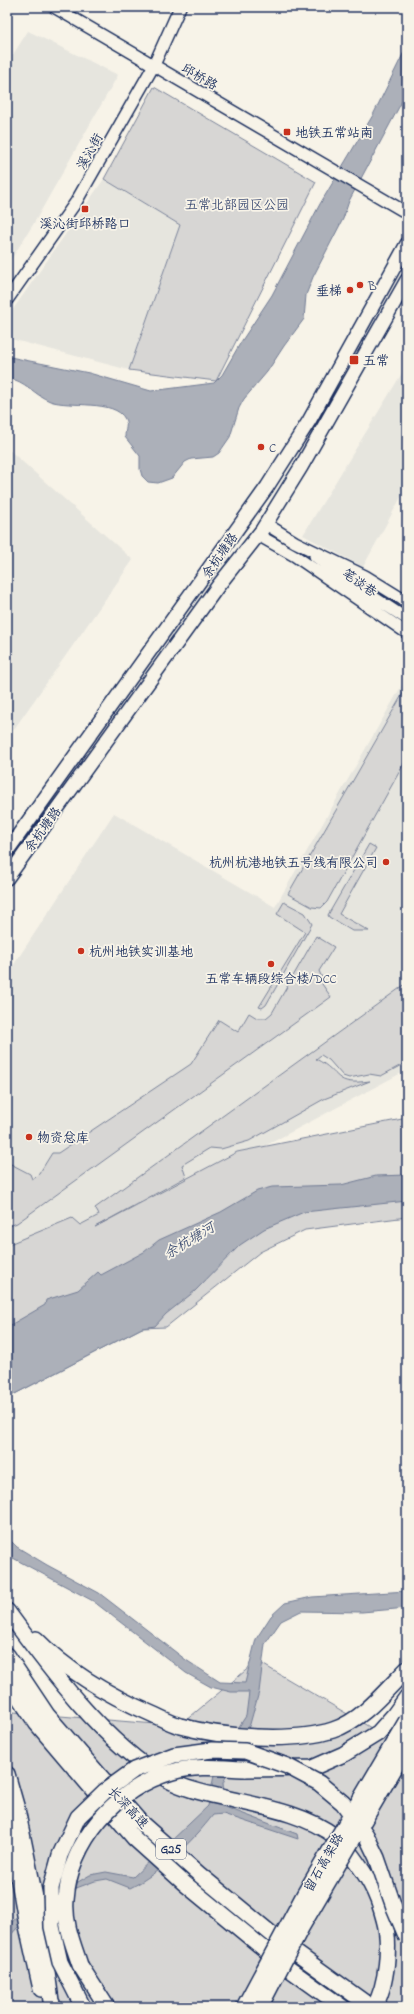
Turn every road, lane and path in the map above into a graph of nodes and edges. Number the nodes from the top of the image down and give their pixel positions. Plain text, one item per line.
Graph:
1 (54, 7) edge
2 (180, 7) edge
3 (154, 65) junction
4 (407, 213) edge
5 (407, 244) edge
6 (407, 280) edge
7 (7, 300) edge
8 (266, 524) junction
9 (258, 535) junction
10 (295, 542) junction
11 (295, 556) junction
12 (352, 583) junction
13 (407, 602) edge
14 (407, 619) edge
15 (407, 633) edge
16 (7, 851) edge
17 (7, 878) edge
18 (7, 1607) edge
19 (7, 1611) edge
20 (7, 1655) edge
21 (407, 1669) edge
22 (7, 1680) edge
23 (407, 1697) edge
24 (407, 1720) edge
25 (407, 1747) edge
26 (7, 1774) edge
27 (7, 1813) edge
28 (407, 1938) edge
29 (45, 2007) edge
30 (54, 2007) edge
31 (83, 2007) edge
32 (107, 2007) edge
33 (244, 2007) edge
34 (260, 2007) edge
35 (342, 2007) edge
36 (372, 2007) edge

1 - 3 street, 邱桥路
2 - 3 street, 溪沁街
3 - 4 street, 邱桥路
3 - 7 street, 溪沁街
5 - 16 main road, 余杭塘路
6 - 8 main road, 余杭塘路
8 - 9 main road, 余杭塘路
8 - 10 street, 笔谈巷
9 - 11 street, 笔谈巷
9 - 17 main road, 余杭塘路
10 - 12 street, 笔谈巷
10 - 13 street, 笔谈巷
11 - 12 street, 笔谈巷
11 - 15 street, 笔谈巷
12 - 14 street, 笔谈巷
18 - 21 highway
19 - 36 highway, bridge
20 - 36 highway, 长深高速 / G25
22 - 35 highway, 长深高速 / G25
23 - 32 highway, bridge
24 - 33 highway, 留石高架路, bridge
25 - 34 highway, 留石高架路, bridge
26 - 30 highway
27 - 29 highway
28 - 31 highway, bridge

